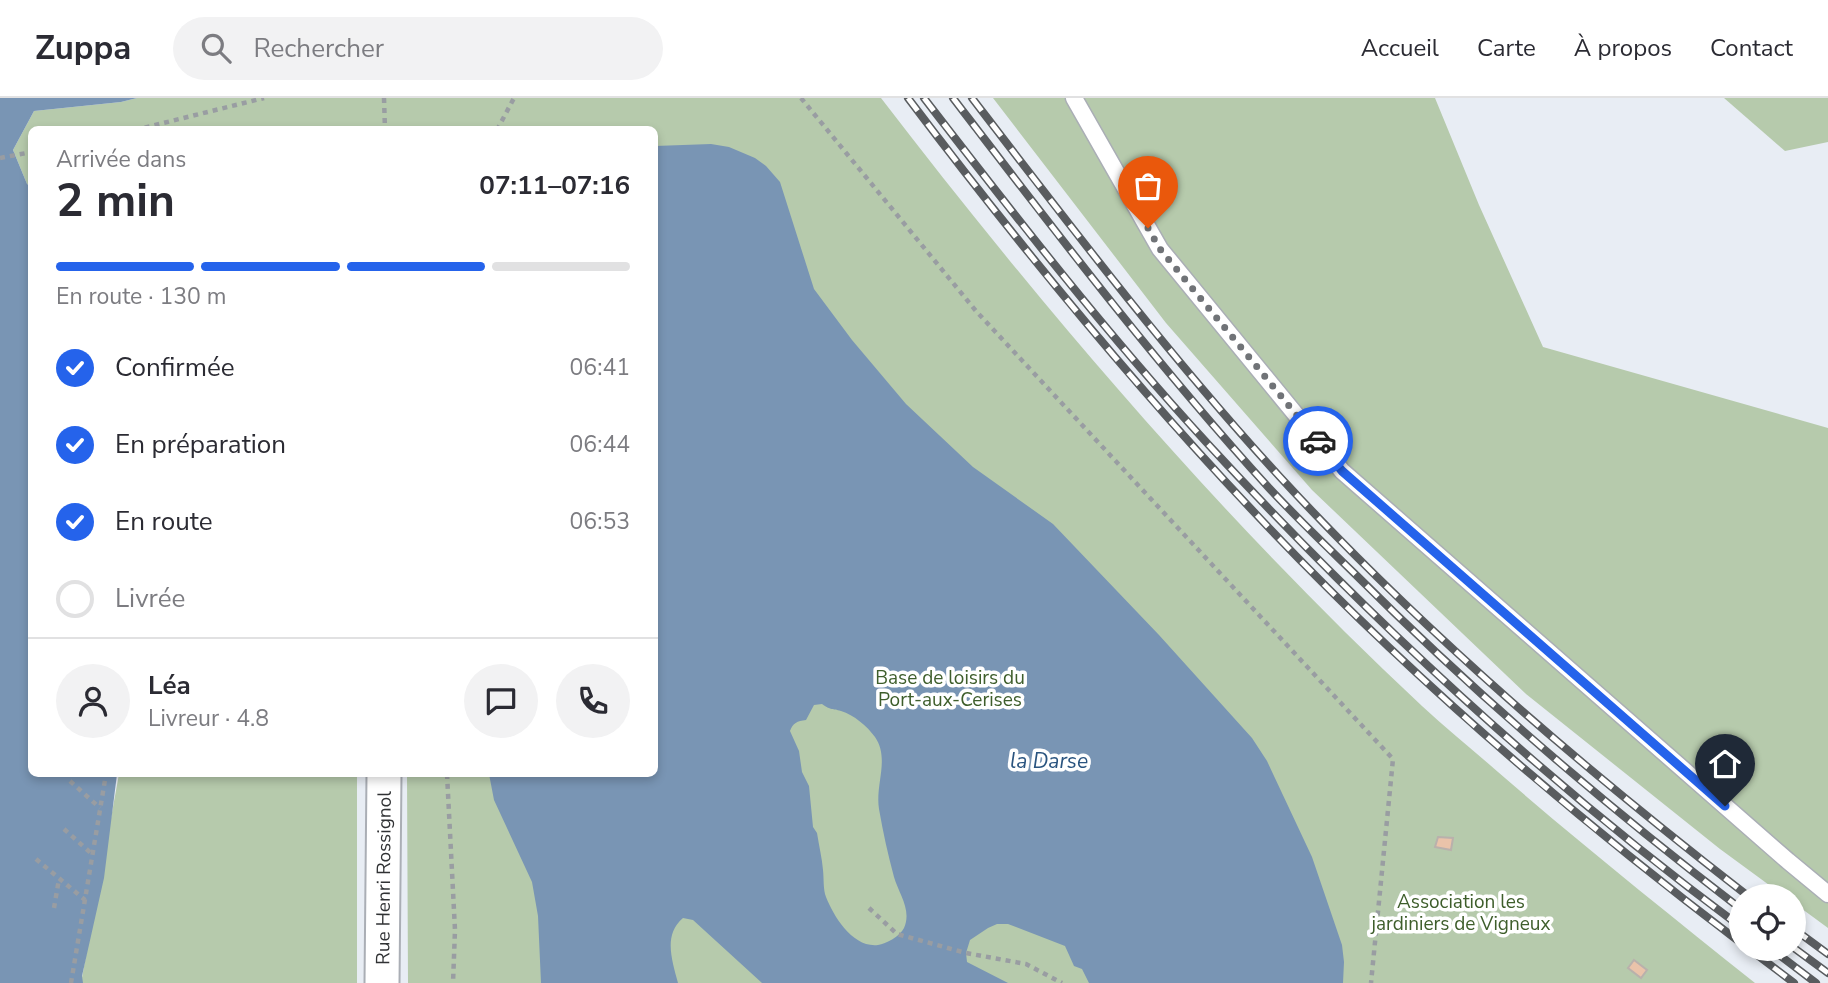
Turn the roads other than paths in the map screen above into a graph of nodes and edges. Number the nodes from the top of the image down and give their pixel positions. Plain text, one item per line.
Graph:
1 (1074, 98) edge
2 (384, 777) edge
3 (1828, 894) edge
4 (382, 983) edge

1 - 3 lane
2 - 4 street, Rue Henri Rossignol

